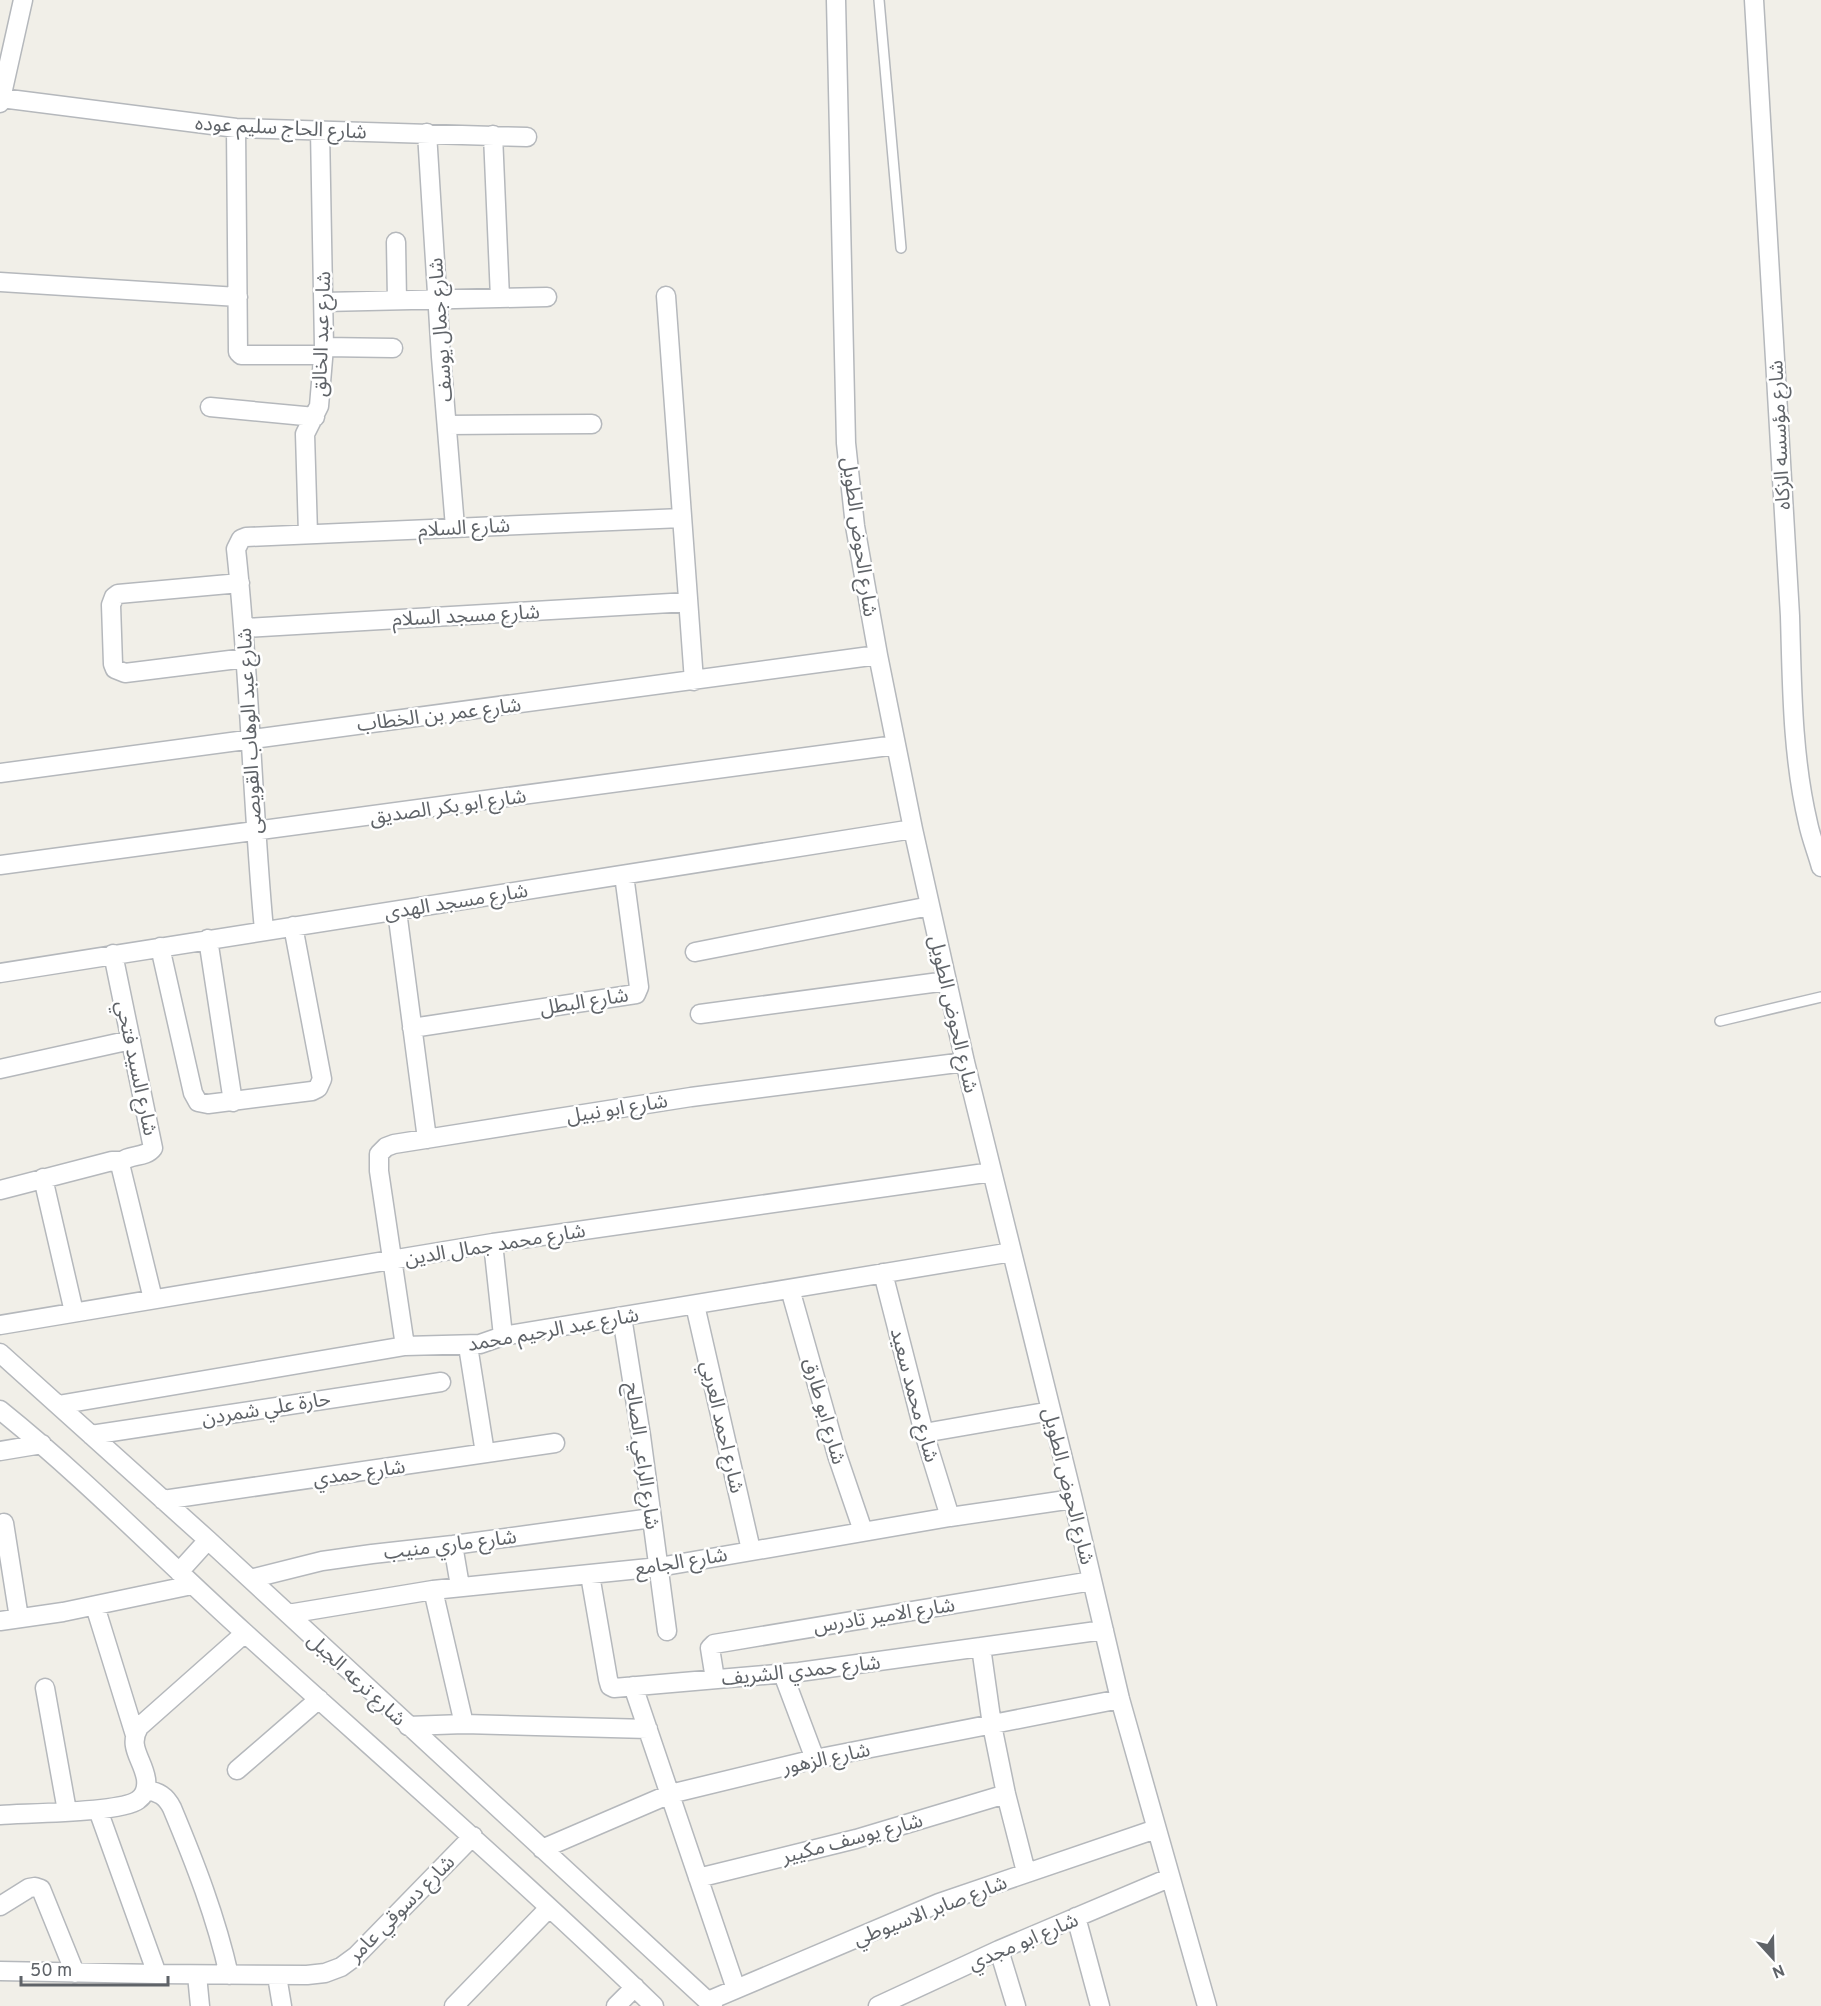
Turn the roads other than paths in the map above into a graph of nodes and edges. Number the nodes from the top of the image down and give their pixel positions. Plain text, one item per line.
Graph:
1 (23, 0) edge
2 (836, 0) edge
3 (879, 0) edge
4 (1754, 0) edge
5 (1, 101) edge
6 (236, 128) junction
7 (320, 130) junction
8 (427, 134) junction
9 (493, 135) junction
10 (527, 137) dead end
11 (396, 242) dead end
12 (901, 248) dead end
13 (0, 282) edge
14 (666, 296) dead end
15 (238, 297) junction
16 (547, 297) dead end
17 (500, 298) junction
18 (437, 299) junction
19 (397, 300) junction
20 (324, 302) junction
21 (393, 348) dead end
22 (323, 351) junction
23 (210, 407) dead end
24 (315, 417) junction
25 (592, 424) dead end
26 (447, 425) junction
27 (682, 518) junction
28 (455, 527) junction
29 (308, 534) junction
30 (246, 537) joint
31 (240, 583) junction
32 (688, 602) junction
33 (244, 628) junction
34 (878, 655) junction
35 (246, 658) junction
36 (694, 681) junction
37 (250, 738) junction
38 (896, 745) junction
39 (0, 772) edge
40 (913, 829) junction
41 (255, 832) junction
42 (0, 866) edge
43 (1821, 867) edge
44 (624, 875) junction
45 (930, 906) junction
46 (397, 911) junction
47 (293, 926) junction
48 (264, 930) junction
49 (208, 939) junction
50 (160, 947) junction
51 (695, 952) dead end
52 (113, 954) junction
53 (0, 973) edge
54 (947, 981) junction
55 (1821, 997) edge
56 (700, 1014) dead end
57 (1720, 1021) dead end
58 (412, 1028) junction
59 (131, 1040) junction
60 (965, 1062) junction
61 (0, 1069) edge
62 (233, 1102) junction
63 (427, 1139) junction
64 (120, 1161) junction
65 (992, 1172) junction
66 (43, 1178) junction
67 (0, 1190) edge
68 (493, 1243) junction
69 (1012, 1252) junction
70 (393, 1259) junction
71 (883, 1273) junction
72 (790, 1289) junction
73 (153, 1299) junction
74 (694, 1305) junction
75 (74, 1312) junction
76 (622, 1317) junction
77 (0, 1325) edge
78 (502, 1336) junction
79 (405, 1346) junction
80 (468, 1346) junction
81 (0, 1353) edge
82 (441, 1382) dead end
83 (58, 1405) junction
84 (0, 1410) edge
85 (1051, 1411) junction
86 (924, 1433) junction
87 (91, 1435) junction
88 (555, 1443) dead end
89 (42, 1444) junction
90 (0, 1451) edge
91 (485, 1453) junction
92 (1073, 1499) junction
93 (163, 1500) junction
94 (950, 1516) junction
95 (652, 1518) junction
96 (4, 1522) dead end
97 (863, 1531) junction
98 (208, 1540) junction
99 (453, 1545) junction
100 (751, 1550) junction
101 (658, 1567) junction
102 (178, 1572) junction
103 (590, 1575) junction
104 (250, 1579) junction
105 (1092, 1581) junction
106 (192, 1584) junction
107 (460, 1587) junction
108 (433, 1590) junction
109 (95, 1606) junction
110 (288, 1614) junction
111 (19, 1618) junction
112 (0, 1621) edge
113 (1104, 1630) junction
114 (667, 1631) dead end
115 (245, 1633) junction
116 (981, 1647) junction
117 (783, 1674) junction
118 (716, 1679) junction
119 (633, 1686) junction
120 (45, 1688) dead end
121 (319, 1699) junction
122 (1120, 1699) junction
123 (465, 1724) junction
124 (992, 1725) junction
125 (408, 1726) junction
126 (648, 1729) junction
127 (135, 1735) junction
128 (815, 1759) junction
129 (237, 1770) dead end
130 (146, 1790) junction
131 (670, 1794) junction
132 (1006, 1794) junction
133 (98, 1809) junction
134 (67, 1811) junction
135 (0, 1815) edge
136 (1156, 1829) junction
137 (473, 1836) junction
138 (542, 1849) junction
139 (1026, 1872) junction
140 (698, 1878) junction
141 (1169, 1878) junction
142 (0, 1906) edge
143 (549, 1908) junction
144 (1076, 1917) junction
145 (999, 1950) junction
146 (0, 1971) edge
147 (75, 1973) junction
148 (157, 1974) junction
149 (197, 1975) junction
150 (229, 1975) junction
151 (277, 1976) junction
152 (635, 1988) junction
153 (736, 1989) junction
154 (711, 2003) edge
155 (200, 2006) edge
156 (282, 2006) edge
157 (454, 2006) edge
158 (616, 2006) edge
159 (654, 2006) edge
160 (878, 2006) edge
161 (1016, 2006) edge
162 (1100, 2006) edge
163 (1207, 2006) edge

1 - 5 street
2 - 34 street, شارع الحوض الطويل
3 - 12 lane
4 - 43 street, شارع مؤسسه الزكاه
5 - 6 street, شارع الحاج سليم عوده
6 - 7 street, شارع الحاج سليم عوده
6 - 15 street
7 - 8 street, شارع الحاج سليم عوده
7 - 20 street, شارع عبد الخالق
8 - 9 street, شارع الحاج سليم عوده
8 - 18 street, شارع جمال يوسف
9 - 10 street, شارع الحاج سليم عوده
9 - 17 street
11 - 19 street
13 - 15 street
14 - 27 street
15 - 22 street
16 - 17 street
17 - 18 street
18 - 19 street
18 - 26 street, شارع جمال يوسف
19 - 20 street
20 - 22 street, شارع عبد الخالق
21 - 22 street
22 - 24 street, شارع عبد الخالق
23 - 24 street
24 - 29 street, شارع عبد الخالق
25 - 26 street
26 - 28 street, شارع جمال يوسف
27 - 28 street, شارع السلام
27 - 32 street
28 - 29 street, شارع السلام
29 - 30 street, شارع السلام
30 - 31 street, شارع عبد الوهاب القويصى
31 - 33 street, شارع عبد الوهاب القويصى
31 - 35 street
32 - 33 street, شارع مسجد السلام
32 - 36 street
33 - 35 street, شارع عبد الوهاب القويصى
34 - 36 street, شارع عمر بن الخطاب
34 - 38 street, شارع الحوض الطويل
35 - 37 street, شارع عبد الوهاب القويصى
36 - 37 street, شارع عمر بن الخطاب
37 - 39 street, شارع عمر بن الخطاب
37 - 41 street, شارع عبد الوهاب القويصى
38 - 40 street, شارع الحوض الطويل
38 - 41 street, شارع ابو بكر الصديق
40 - 44 street, شارع مسجد الهدى
40 - 45 street, شارع الحوض الطويل
41 - 42 street, شارع ابو بكر الصديق
41 - 48 street, شارع عبد الوهاب القويصى
44 - 46 street, شارع مسجد الهدى
44 - 58 street, شارع البطل
45 - 51 street
45 - 54 street, شارع الحوض الطويل
46 - 47 street, شارع مسجد الهدى
46 - 58 street
47 - 48 street, شارع مسجد الهدى
47 - 62 street
48 - 49 street, شارع مسجد الهدى
49 - 50 street, شارع مسجد الهدى
49 - 62 street
50 - 52 street, شارع مسجد الهدى
50 - 62 street
52 - 53 street, شارع مسجد الهدى
52 - 59 street, شارع السيد فتحي
54 - 56 street
54 - 60 street, شارع الحوض الطويل
55 - 57 lane
58 - 63 street
59 - 61 street
59 - 64 street, شارع السيد فتحي
60 - 63 street, شارع ابو نبيل
60 - 65 street, شارع الحوض الطويل
63 - 70 street, شارع ابو نبيل
64 - 66 street
64 - 73 street
65 - 68 street, شارع محمد جمال الدين
65 - 69 street, شارع الحوض الطويل
66 - 67 street
66 - 75 street
68 - 70 street, شارع محمد جمال الدين
68 - 78 street
69 - 71 street, شارع عبد الرحيم محمد
69 - 85 street, شارع الحوض الطويل
70 - 73 street, شارع محمد جمال الدين
70 - 79 street
71 - 72 street, شارع عبد الرحيم محمد
71 - 86 street, شارع محمد سعيد
72 - 74 street, شارع عبد الرحيم محمد
72 - 97 street, شارع ابو طارق
73 - 75 street, شارع محمد جمال الدين
74 - 76 street, شارع عبد الرحيم محمد
74 - 100 street, شارع احمد العربي
75 - 77 street, شارع محمد جمال الدين
76 - 78 street, شارع عبد الرحيم محمد
76 - 95 street, شارع الراعي الصالح
78 - 80 street, شارع عبد الرحيم محمد
79 - 80 street, شارع عبد الرحيم محمد
79 - 83 street, شارع عبد الرحيم محمد
80 - 91 street
81 - 83 street, شارع ترعه الجبل
82 - 87 street, حارة علي شمردن
83 - 87 street, شارع ترعه الجبل
84 - 89 street, شارع ترعه الجبل
85 - 86 street
85 - 92 street, شارع الحوض الطويل
86 - 94 street, شارع محمد سعيد
87 - 93 street, شارع ترعه الجبل
88 - 91 street, شارع حمدي
89 - 90 street
89 - 102 street, شارع ترعه الجبل
91 - 93 street, شارع حمدي
92 - 94 street, شارع الجامع
92 - 105 street, شارع الحوض الطويل
93 - 98 street, شارع ترعه الجبل
94 - 97 street, شارع الجامع
95 - 99 street, شارع ماري منيب
95 - 101 street, شارع الراعي الصالح
96 - 111 street
97 - 100 street, شارع الجامع
98 - 102 street
98 - 104 street, شارع ترعه الجبل
99 - 104 street, شارع ماري منيب
99 - 107 street
100 - 101 street, شارع الجامع
101 - 103 street, شارع الجامع
101 - 114 street, شارع الراعي الصالح
102 - 106 street, شارع ترعه الجبل
103 - 107 street, شارع الجامع
103 - 119 street, شارع حمدي الشريف
104 - 110 street, شارع ترعه الجبل
105 - 113 street, شارع الحوض الطويل
105 - 118 street, شارع الامير تادرس
106 - 109 street
106 - 115 street, شارع ترعه الجبل
107 - 108 street, شارع الجامع
108 - 110 street, شارع الجامع
108 - 123 street
109 - 111 street
109 - 127 street
110 - 125 street, شارع ترعه الجبل
111 - 112 street
113 - 116 street, شارع حمدي الشريف
113 - 122 street, شارع الحوض الطويل
115 - 121 street, شارع ترعه الجبل
115 - 127 street
116 - 117 street, شارع حمدي الشريف
116 - 124 street
117 - 118 street, شارع حمدي الشريف
117 - 128 street
118 - 119 street, شارع حمدي الشريف
119 - 126 street
120 - 134 street
121 - 129 street
121 - 137 street, شارع ترعه الجبل
122 - 124 street, شارع الزهور
122 - 136 street, شارع الحوض الطويل
123 - 125 street
123 - 126 street
124 - 128 street, شارع الزهور
124 - 132 street
125 - 138 street, شارع ترعه الجبل
126 - 131 street
127 - 130 street
128 - 131 street, شارع الزهور
130 - 133 street
130 - 150 street
131 - 138 street, شارع الزهور
131 - 140 street
132 - 139 street
132 - 140 street, شارع يوسف مكيير
133 - 134 street
133 - 148 street
134 - 135 street
136 - 139 street, شارع صابر الاسيوطي
136 - 141 street, شارع الحوض الطويل
137 - 143 street, شارع ترعه الجبل
137 - 151 street, شارع دسوقي عامر
138 - 154 street, شارع ترعه الجبل
139 - 153 street, شارع صابر الاسيوطي
140 - 153 street
141 - 144 street, شارع ابو مجدي
141 - 163 street, شارع الحوض الطويل
142 - 147 street
143 - 152 street, شارع ترعه الجبل
143 - 157 street
144 - 145 street, شارع ابو مجدي
144 - 162 street
145 - 160 street, شارع ابو مجدي
145 - 161 street
146 - 147 street, شارع دسوقي عامر
147 - 148 street, شارع دسوقي عامر
148 - 149 street, شارع دسوقي عامر
149 - 150 street, شارع دسوقي عامر
149 - 155 street
150 - 151 street, شارع دسوقي عامر
151 - 156 street
152 - 158 street
152 - 159 street, شارع ترعه الجبل
153 - 154 street, شارع صابر الاسيوطي

